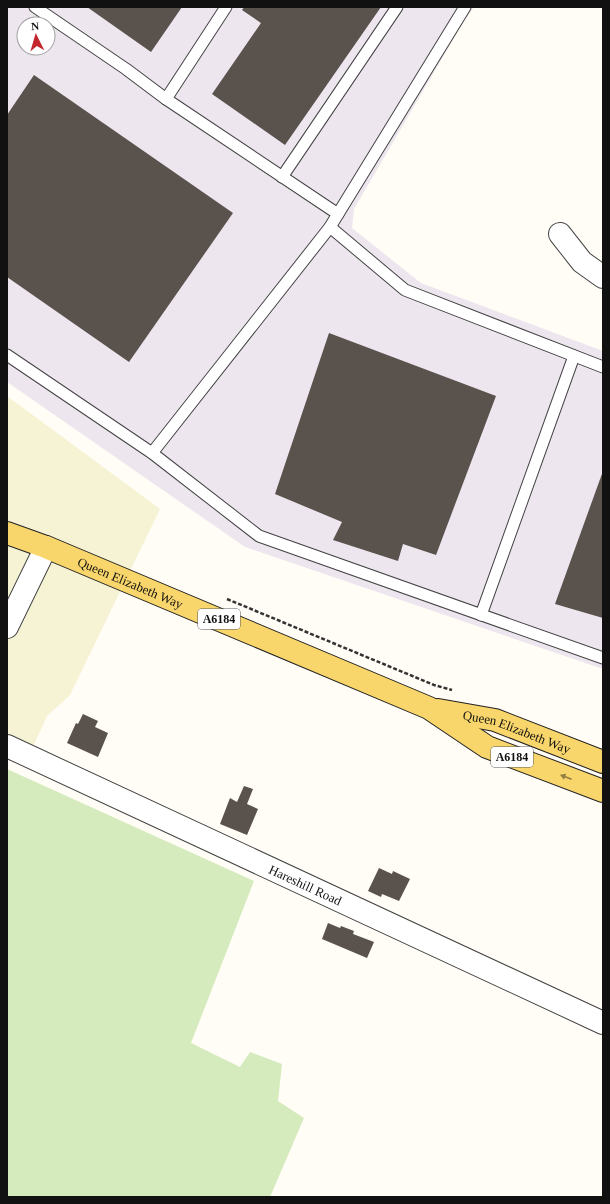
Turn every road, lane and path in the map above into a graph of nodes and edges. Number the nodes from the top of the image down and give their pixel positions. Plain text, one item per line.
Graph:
1 (35, 7) edge
2 (226, 7) edge
3 (397, 7) edge
4 (465, 7) edge
5 (166, 99) junction
6 (282, 177) junction
7 (338, 214) junction
8 (330, 227) junction
9 (560, 234) dead end
10 (603, 277) edge
11 (7, 355) edge
12 (574, 356) junction
13 (603, 367) edge
14 (152, 453) junction
15 (7, 533) edge
16 (46, 547) junction
17 (220, 596) dead end
18 (481, 615) junction
19 (7, 627) edge
20 (603, 658) edge
21 (455, 691) dead end
22 (429, 708) junction
23 (7, 746) edge
24 (603, 762) edge
25 (603, 791) edge
26 (603, 1023) edge

1 - 5 lane
2 - 5 lane
3 - 6 lane
4 - 7 lane
5 - 6 lane
6 - 7 lane
7 - 8 lane
8 - 12 lane
8 - 14 lane
9 - 10 street
11 - 14 lane
12 - 13 lane
12 - 18 lane
14 - 18 lane
15 - 16 main road, Queen Elizabeth Way / A6184
16 - 19 street
16 - 22 main road, Queen Elizabeth Way / A6184
17 - 21 path
18 - 20 lane
22 - 24 main road, Queen Elizabeth Way / A6184
25 -> 22 main road, Queen Elizabeth Way / A6184
23 - 26 street, Hareshill Road

